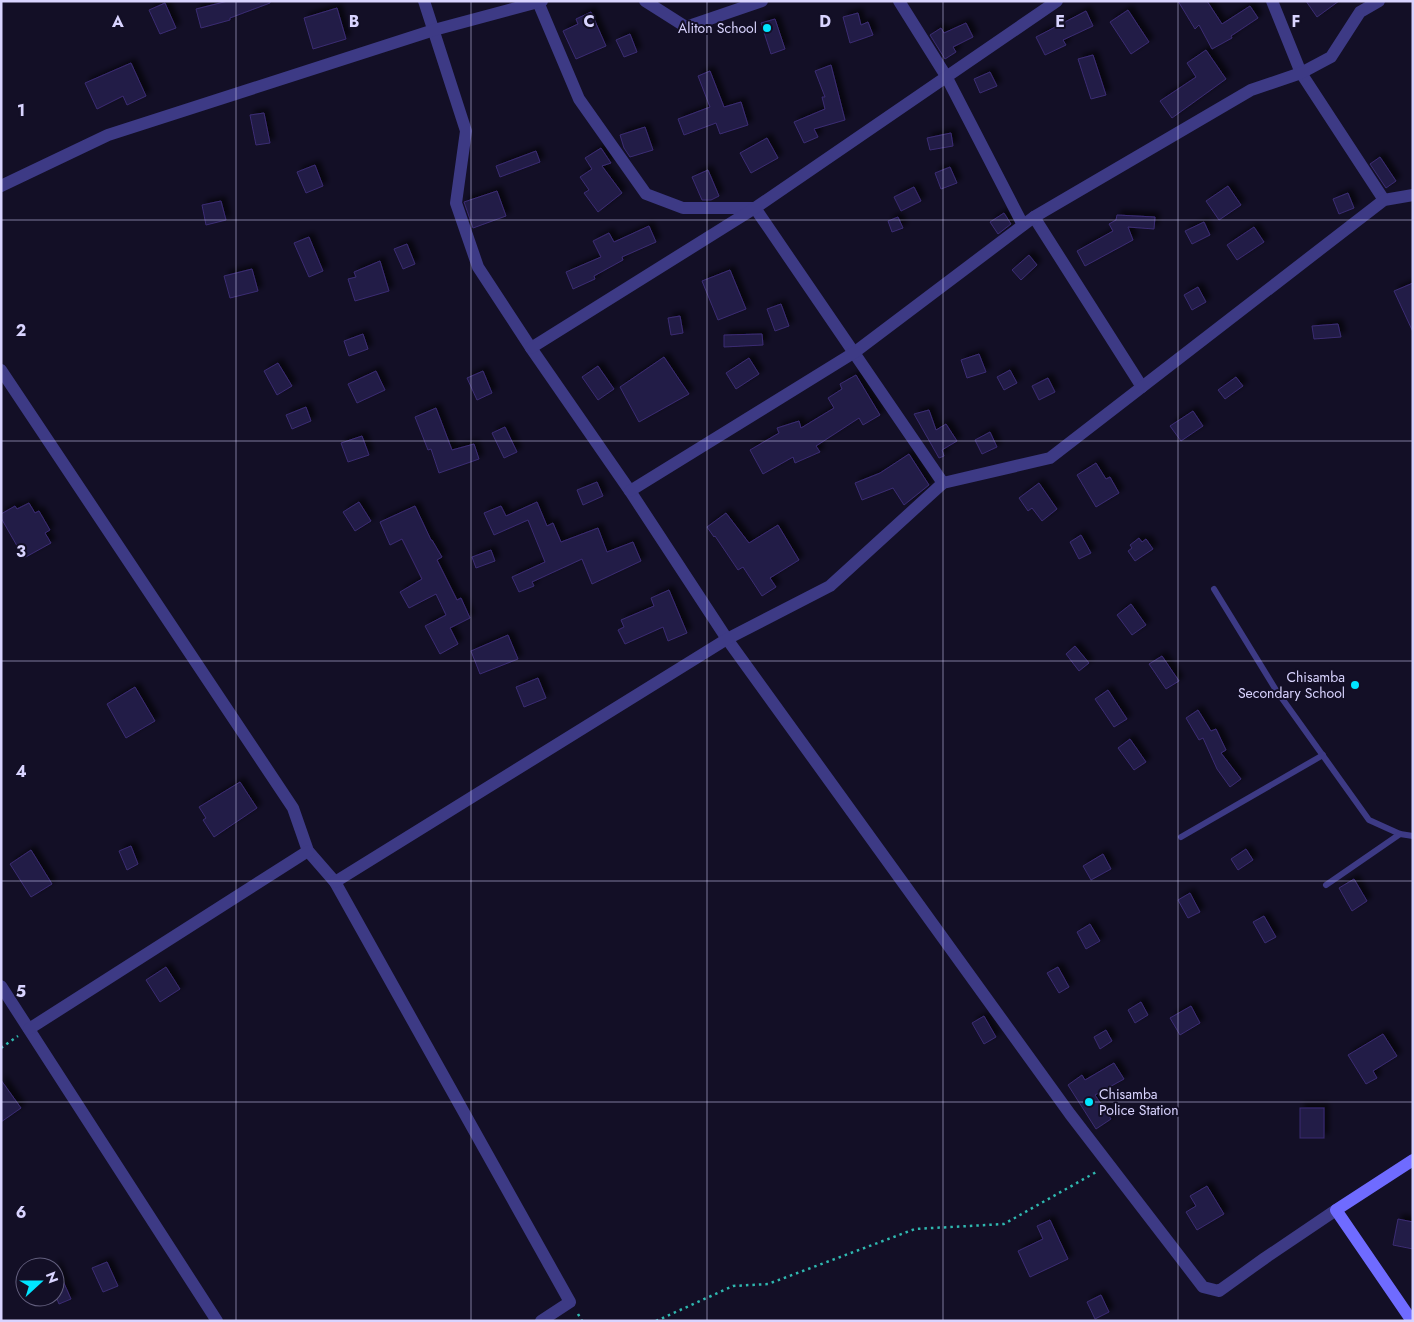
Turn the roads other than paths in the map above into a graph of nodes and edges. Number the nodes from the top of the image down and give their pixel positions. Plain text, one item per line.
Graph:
1 (424, 1) edge
2 (645, 1) edge
3 (762, 1) edge
4 (899, 1) edge
5 (1057, 1) edge
6 (1272, 1) edge
7 (1379, 1) edge
8 (540, 2) edge
9 (434, 30) junction
10 (1301, 73) junction
11 (946, 76) junction
12 (1, 186) edge
13 (1413, 195) edge
14 (1384, 200) junction
15 (755, 208) junction
16 (1034, 217) junction
17 (1023, 225) junction
18 (531, 348) junction
19 (855, 352) junction
20 (1, 370) edge
21 (1142, 388) junction
22 (943, 484) junction
23 (630, 491) junction
24 (1214, 589) dead end
25 (727, 639) junction
26 (1323, 756) junction
27 (1400, 834) junction
28 (1413, 836) edge
29 (1181, 837) dead end
30 (308, 851) junction
31 (336, 882) junction
32 (1326, 885) dead end
33 (1, 986) edge
34 (29, 1028) junction
35 (1413, 1160) edge
36 (1336, 1210) junction
37 (217, 1321) edge
38 (541, 1321) edge
39 (1412, 1321) edge

1 - 9 street
2 - 3 street
4 - 11 street
5 - 11 street
6 - 10 street
7 - 10 street
8 - 9 street
8 - 15 street
9 - 12 street
9 - 18 street
10 - 14 street
10 - 16 street
11 - 15 street
11 - 17 street
13 - 14 street
14 - 21 street
15 - 18 street
15 - 19 street
16 - 17 street
16 - 21 street
17 - 19 street
18 - 23 street
19 - 22 street
19 - 23 street
20 - 30 street
21 - 22 street
22 - 25 street
23 - 25 street
24 - 26 lane
25 - 31 street
25 - 36 street
26 - 27 lane
26 - 29 lane
27 - 28 lane
27 - 32 lane
30 - 31 street
30 - 34 street
31 - 38 street
33 - 34 street
34 - 37 street
35 - 36 main road
36 - 39 main road

